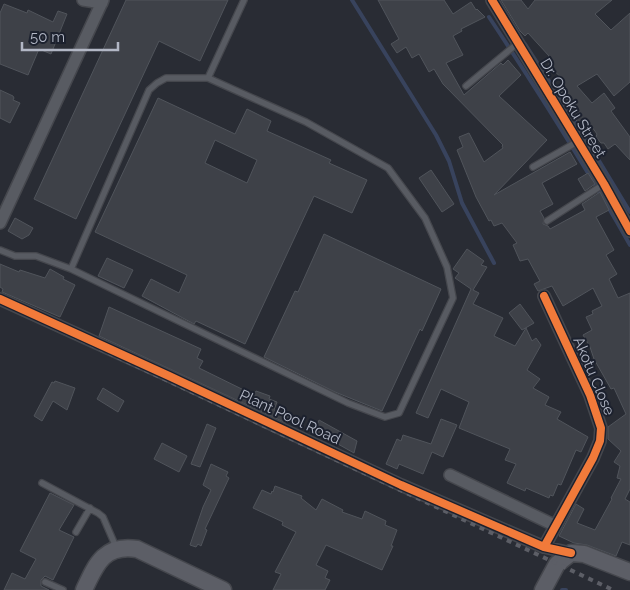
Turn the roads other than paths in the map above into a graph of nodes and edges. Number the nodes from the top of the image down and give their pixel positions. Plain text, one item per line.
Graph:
1 (83, 0) edge
2 (244, 0) edge
3 (492, 0) edge
4 (102, 2) edge
5 (518, 43) junction
6 (208, 78) junction
7 (466, 86) dead end
8 (577, 142) junction
9 (533, 167) dead end
10 (604, 184) junction
11 (547, 221) dead end
12 (0, 223) edge
13 (630, 231) edge
14 (0, 250) edge
15 (71, 269) junction
16 (544, 296) dead end
17 (0, 299) edge
18 (450, 475) dead end
19 (42, 483) dead end
20 (90, 508) junction
21 (556, 526) junction
22 (76, 532) dead end
23 (121, 548) junction
24 (544, 548) junction
25 (578, 554) junction
26 (630, 572) edge
27 (45, 582) dead end
28 (63, 590) edge
29 (84, 590) edge
30 (223, 590) edge
31 (543, 590) edge

1 - 4 street
2 - 6 lane
3 - 5 street, Dr. Opoku Street
4 - 12 street
5 - 7 lane
5 - 8 street, Dr. Opoku Street
6 - 15 lane
6 - 15 lane
8 - 9 lane
8 - 10 street, Dr. Opoku Street
10 - 11 lane
10 - 13 street, Dr. Opoku Street
14 - 15 lane
16 - 21 street, Akotu Close
17 - 24 street, Plant Pool Road
18 - 21 street
19 - 20 lane
20 - 22 lane
20 - 23 lane
21 - 24 street, Akotu Close
23 - 29 street
23 - 30 street
24 - 25 street, Plant Pool Road
25 - 26 street, Plant Pool Road
25 - 31 street
27 - 28 lane

